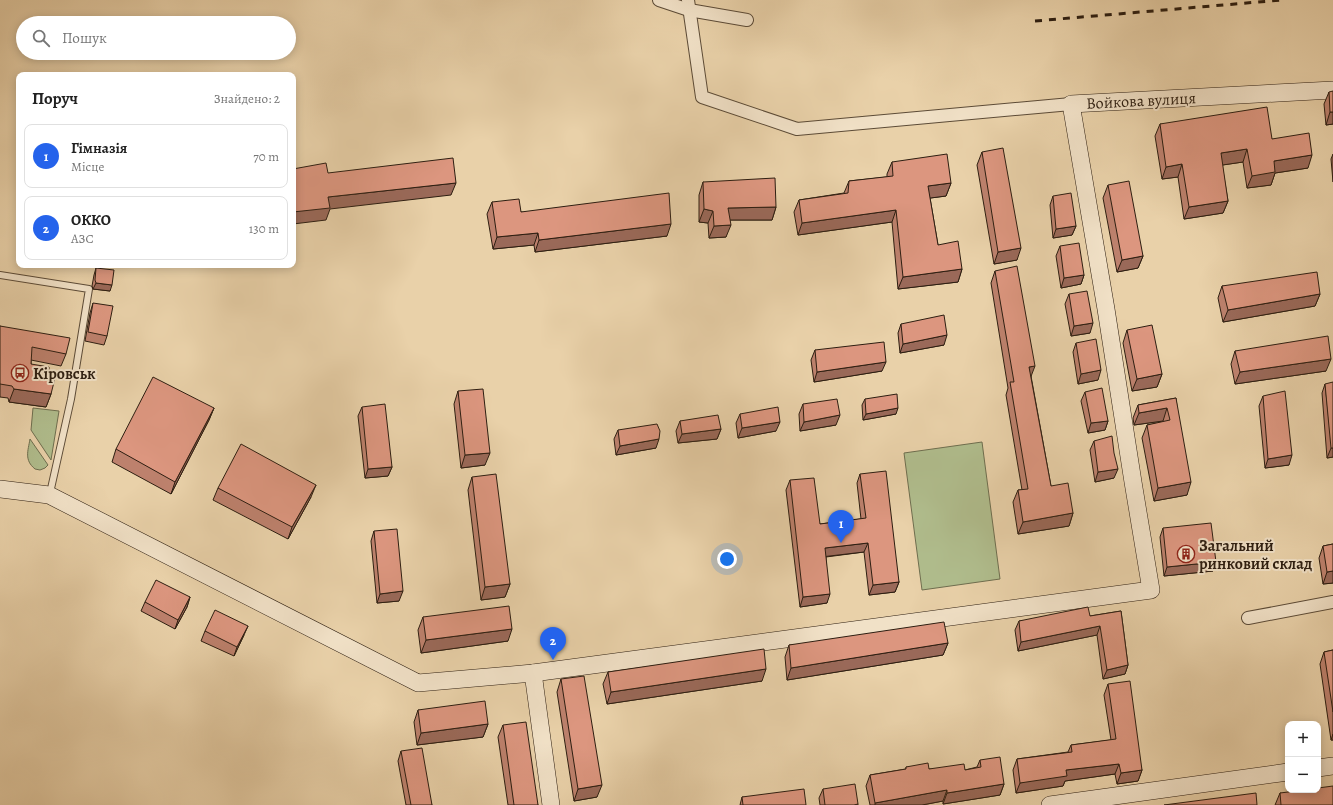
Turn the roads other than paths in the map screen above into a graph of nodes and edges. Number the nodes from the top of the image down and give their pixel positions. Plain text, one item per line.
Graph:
1 (660, 0) edge
2 (689, 5) edge
3 (747, 20) dead end
4 (1333, 90) edge
5 (1070, 104) junction
6 (0, 275) edge
7 (0, 489) edge
8 (49, 496) junction
9 (1333, 602) edge
10 (1248, 618) dead end
11 (533, 673) junction
12 (1333, 766) edge
13 (1321, 768) edge
14 (1285, 772) edge
15 (551, 805) edge
16 (1050, 805) edge

1 - 2 street
2 - 3 street
2 - 5 street, Войкова вулиця
4 - 5 street, Войкова вулиця
5 - 11 street
6 - 8 lane
7 - 8 street
8 - 11 street
9 - 10 street
11 - 15 street
12 - 13 street
14 - 16 street

